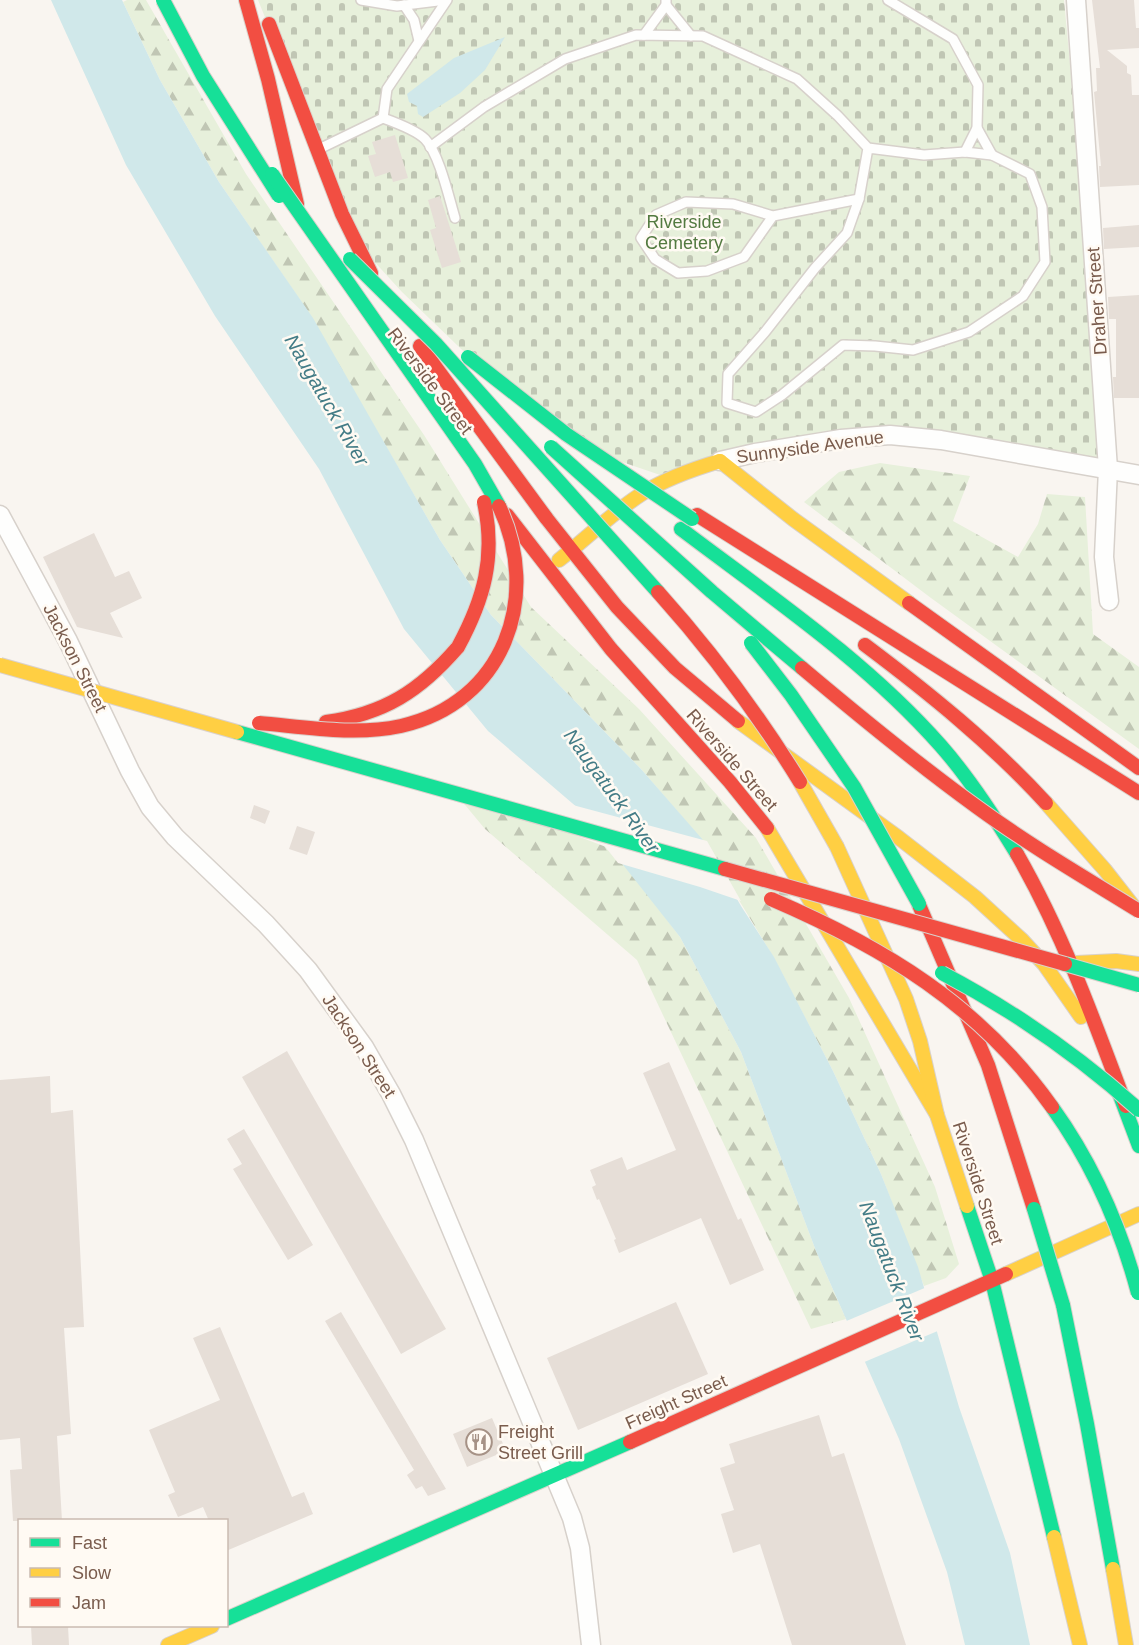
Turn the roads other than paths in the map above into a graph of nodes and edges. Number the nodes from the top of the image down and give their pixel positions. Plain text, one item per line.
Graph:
1 (167, 0) edge
2 (246, 0) edge
3 (258, 0) edge
4 (361, 0) edge
5 (446, 0) edge
6 (888, 0) edge
7 (1076, 0) edge
8 (666, 2) edge
9 (404, 5) junction
10 (644, 35) junction
11 (691, 36) junction
12 (419, 41) junction
13 (225, 85) dead end
14 (382, 118) junction
15 (977, 128) junction
16 (269, 146) dead end
17 (430, 147) junction
18 (868, 148) junction
19 (317, 150) junction
20 (965, 152) junction
21 (992, 155) junction
22 (272, 174) junction
23 (859, 199) junction
24 (312, 201) dead end
25 (773, 216) junction
26 (455, 218) dead end
27 (334, 227) dead end
28 (436, 345) junction
29 (525, 423) dead end
30 (566, 434) junction
31 (542, 439) dead end
32 (720, 461) junction
33 (1108, 469) junction
34 (1139, 474) edge
35 (0, 515) edge
36 (694, 517) junction
37 (571, 551) junction
38 (548, 569) junction
39 (712, 592) junction
40 (797, 595) dead end
41 (1109, 601) dead end
42 (856, 639) dead end
43 (0, 664) edge
44 (181, 716) junction
45 (1139, 768) edge
46 (1139, 793) edge
47 (474, 800) junction
48 (747, 890) junction
49 (1139, 912) edge
50 (1076, 963) junction
51 (1139, 964) edge
52 (1139, 979) edge
53 (1139, 985) edge
54 (1134, 1112) edge
55 (937, 1115) junction
56 (1139, 1146) edge
57 (1139, 1214) edge
58 (992, 1281) junction
59 (1139, 1294) edge
60 (553, 1476) junction
61 (228, 1618) edge
62 (210, 1627) edge
63 (168, 1645) edge
64 (591, 1645) edge
65 (1080, 1645) edge
66 (1126, 1645) edge

1 - 13 main road
1 - 22 main road, bridge
1 - 44 main road, bridge
2 - 38 main road, Riverside Street
3 - 19 main road, Riverside Street
4 - 9 lane
5 - 9 lane
5 - 12 lane
6 - 15 lane
7 - 33 street, Draher Street
8 - 10 lane
8 - 11 lane
9 - 12 lane
10 - 11 lane
10 - 17 lane
11 - 18 lane
12 - 14 lane
14 - 17 lane
14 - 19 lane
15 - 20 lane
15 - 21 lane
16 - 24 main road
17 - 26 lane
18 - 20 lane
18 - 23 lane
19 - 37 main road, Riverside Street
20 - 21 lane
21 - 23 lane
22 - 28 main road, bridge
22 - 44 main road, bridge
23 - 25 lane
25 - 25 lane
27 - 30 main road, bridge
28 - 29 main road, bridge
28 - 55 main road, bridge
30 - 36 main road, bridge
30 - 54 main road, bridge
31 - 39 main road, bridge
32 - 33 street, Sunnyside Avenue
32 - 37 main road, Sunnyside Avenue
32 - 45 main road
33 - 34 street, Sunnyside Avenue
33 - 41 street, Draher Street
35 - 60 street, Jackson Street
36 - 40 main road
36 - 46 main road
37 - 38 main road, Sunnyside Avenue
37 - 54 main road, Riverside Street
38 - 55 main road, Riverside Street
39 - 49 main road, bridge
39 - 66 main road, bridge
42 - 49 main road
43 - 44 main road, bridge
44 - 47 main road, bridge
47 - 48 main road, bridge
47 - 50 main road, bridge
47 - 53 main road, bridge
48 - 54 main road, bridge
48 - 59 main road, bridge
50 - 51 main road
50 - 52 main road, bridge
54 - 56 main road, Riverside Street
55 - 58 main road, Riverside Street
57 - 58 main road, Freight Street
58 - 60 main road, Freight Street
58 - 65 main road, Riverside Street
60 - 61 main road, Freight Street
60 - 64 street, Jackson Street
62 - 63 main road

